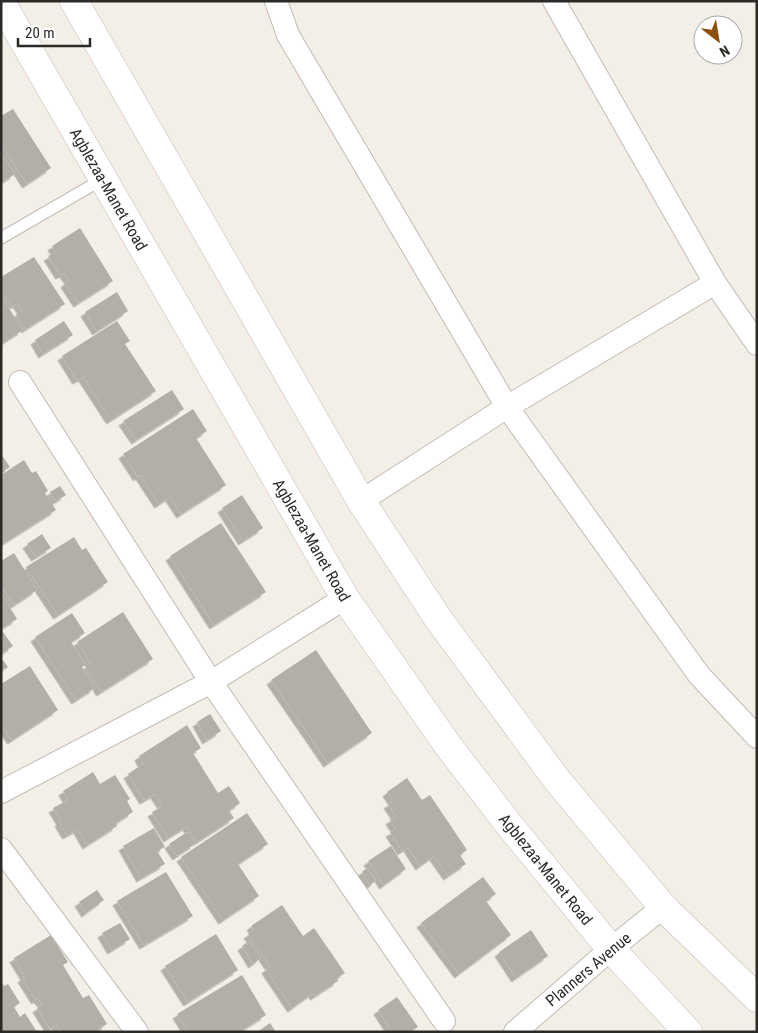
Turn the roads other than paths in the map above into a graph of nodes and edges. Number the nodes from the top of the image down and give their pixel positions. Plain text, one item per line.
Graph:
1 (74, 1) edge
2 (276, 1) edge
3 (554, 1) edge
4 (1, 2) edge
5 (103, 179) junction
6 (1, 238) edge
7 (715, 283) junction
8 (757, 344) edge
9 (20, 382) dead end
10 (507, 408) junction
11 (361, 501) junction
12 (345, 598) junction
13 (211, 682) junction
14 (757, 737) edge
15 (1, 792) edge
16 (1, 849) edge
17 (662, 907) junction
18 (611, 949) junction
19 (757, 998) edge
20 (444, 1022) dead end
21 (137, 1032) edge
22 (515, 1032) edge
23 (688, 1032) edge

1 - 11 main road
2 - 10 street
3 - 7 street
4 - 5 main road, Agblezaa-Manet Road
5 - 6 lane
5 - 12 main road, Agblezaa-Manet Road
7 - 8 street
7 - 10 street
9 - 13 street
10 - 11 street
10 - 14 street
11 - 17 main road
12 - 13 street
12 - 18 main road, Agblezaa-Manet Road
13 - 15 street
13 - 20 street
16 - 21 street
17 - 18 street, Planners Avenue
17 - 19 main road
18 - 22 street, Planners Avenue
18 - 23 main road, Agblezaa-Manet Road

